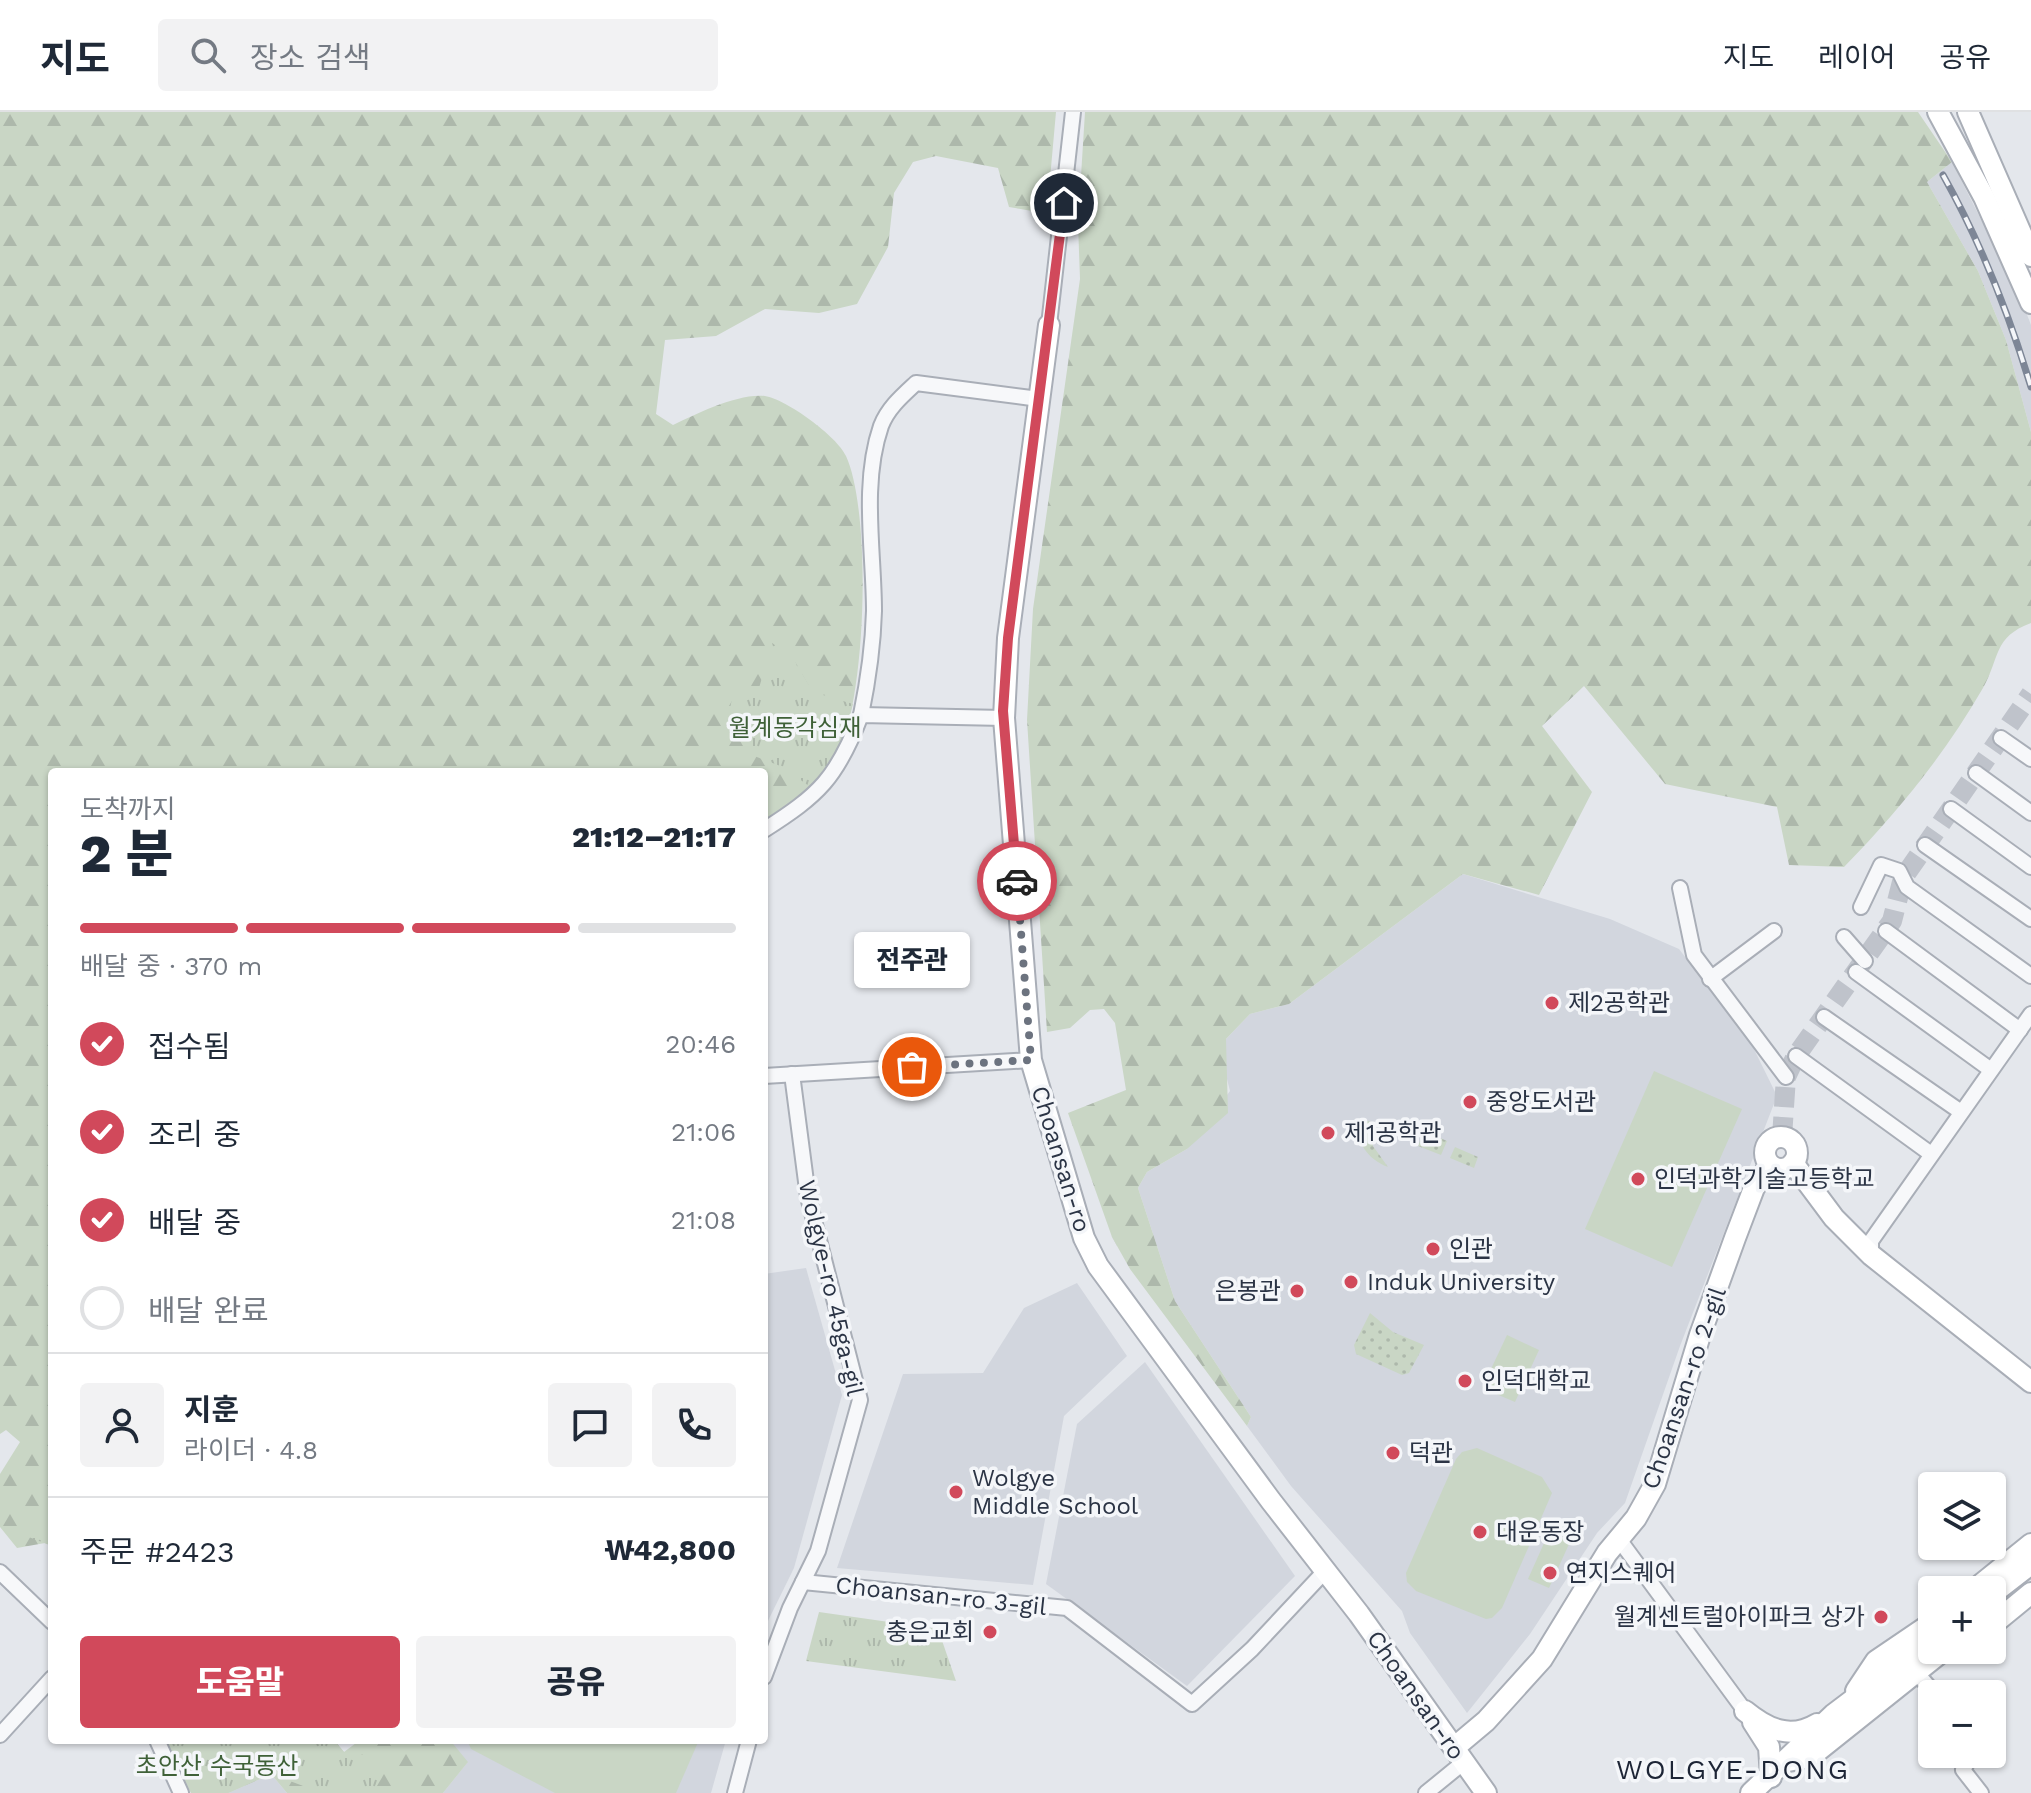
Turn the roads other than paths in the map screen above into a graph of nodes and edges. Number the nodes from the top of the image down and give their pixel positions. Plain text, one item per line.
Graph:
1 (1073, 112) edge
2 (1938, 112) edge
3 (1968, 112) edge
4 (2031, 256) edge
5 (2031, 303) edge
6 (1049, 325) joint
7 (1039, 399) junction
8 (861, 715) junction
9 (1004, 718) junction
10 (2001, 738) dead end
11 (2031, 759) edge
12 (1976, 773) dead end
13 (1951, 809) dead end
14 (2031, 813) edge
15 (768, 828) edge
16 (1925, 845) dead end
17 (2031, 867) edge
18 (1680, 888) dead end
19 (1861, 907) dead end
20 (2031, 919) edge
21 (1774, 931) dead end
22 (1886, 931) dead end
23 (1844, 937) dead end
24 (2031, 976) edge
25 (1710, 979) junction
26 (2031, 1014) edge
27 (1824, 1017) dead end
28 (2020, 1030) junction
29 (1796, 1056) dead end
30 (1031, 1060) junction
31 (1991, 1070) junction
32 (792, 1074) junction
33 (768, 1076) edge
34 (1786, 1077) dead end
35 (1961, 1112) junction
36 (1931, 1154) junction
37 (1793, 1163) junction
38 (1770, 1165) junction
39 (1871, 1255) junction
40 (2031, 1382) edge
41 (1618, 1538) junction
42 (2031, 1544) edge
43 (2031, 1564) edge
44 (1326, 1570) junction
45 (0, 1572) edge
46 (1991, 1576) edge
47 (2031, 1580) edge
48 (803, 1582) junction
49 (2006, 1583) edge
50 (2031, 1593) edge
51 (2006, 1601) edge
52 (2006, 1614) edge
53 (48, 1618) edge
54 (1918, 1632) edge
55 (1918, 1652) edge
56 (1922, 1664) edge
57 (1948, 1664) edge
58 (768, 1667) edge
59 (1934, 1680) edge
60 (48, 1682) edge
61 (1918, 1689) edge
62 (1745, 1711) junction
63 (1846, 1713) junction
64 (0, 1735) edge
65 (159, 1744) edge
66 (748, 1744) edge
67 (1460, 1755) junction
68 (1964, 1768) edge
69 (1758, 1788) edge
70 (181, 1793) edge
71 (735, 1793) edge
72 (1426, 1793) edge
73 (1486, 1793) edge
74 (1981, 1793) edge

1 - 6 street, Choansan-ro
2 - 5 street
3 - 4 street
6 - 7 street, Choansan-ro
7 - 8 street
7 - 9 street, Choansan-ro
8 - 9 street
8 - 15 street
9 - 30 street, Choansan-ro
10 - 11 street
12 - 14 street
13 - 17 street
16 - 20 street
18 - 25 street
19 - 24 street
21 - 25 street
22 - 28 street
23 - 31 street
25 - 34 street
26 - 28 street
27 - 35 street
28 - 31 street
29 - 36 street
30 - 32 street
30 - 44 street, Choansan-ro
31 - 35 street
32 - 33 street
32 - 48 street, Wolgye-ro 45ga-gil
35 - 36 street
36 - 39 street
37 - 38 street
37 - 38 street
37 - 39 street
38 - 41 street, Choansan-ro 2-gil
39 - 40 street
41 - 62 street
41 - 67 street, Choansan-ro 2-gil
42 - 46 street
43 - 49 street
44 - 48 street, Choansan-ro 3-gil
44 - 67 street, Choansan-ro
45 - 53 street
47 - 51 street
48 - 58 street, Wolgye-ro 45ga-gil
50 - 52 street
54 - 63 street
55 - 63 street
56 - 63 street
57 - 59 street
60 - 64 street
61 - 63 street
62 - 63 street
62 - 69 street
63 - 69 street
65 - 70 street
66 - 71 street
67 - 72 street
67 - 73 street, Choansan-ro
68 - 74 street

